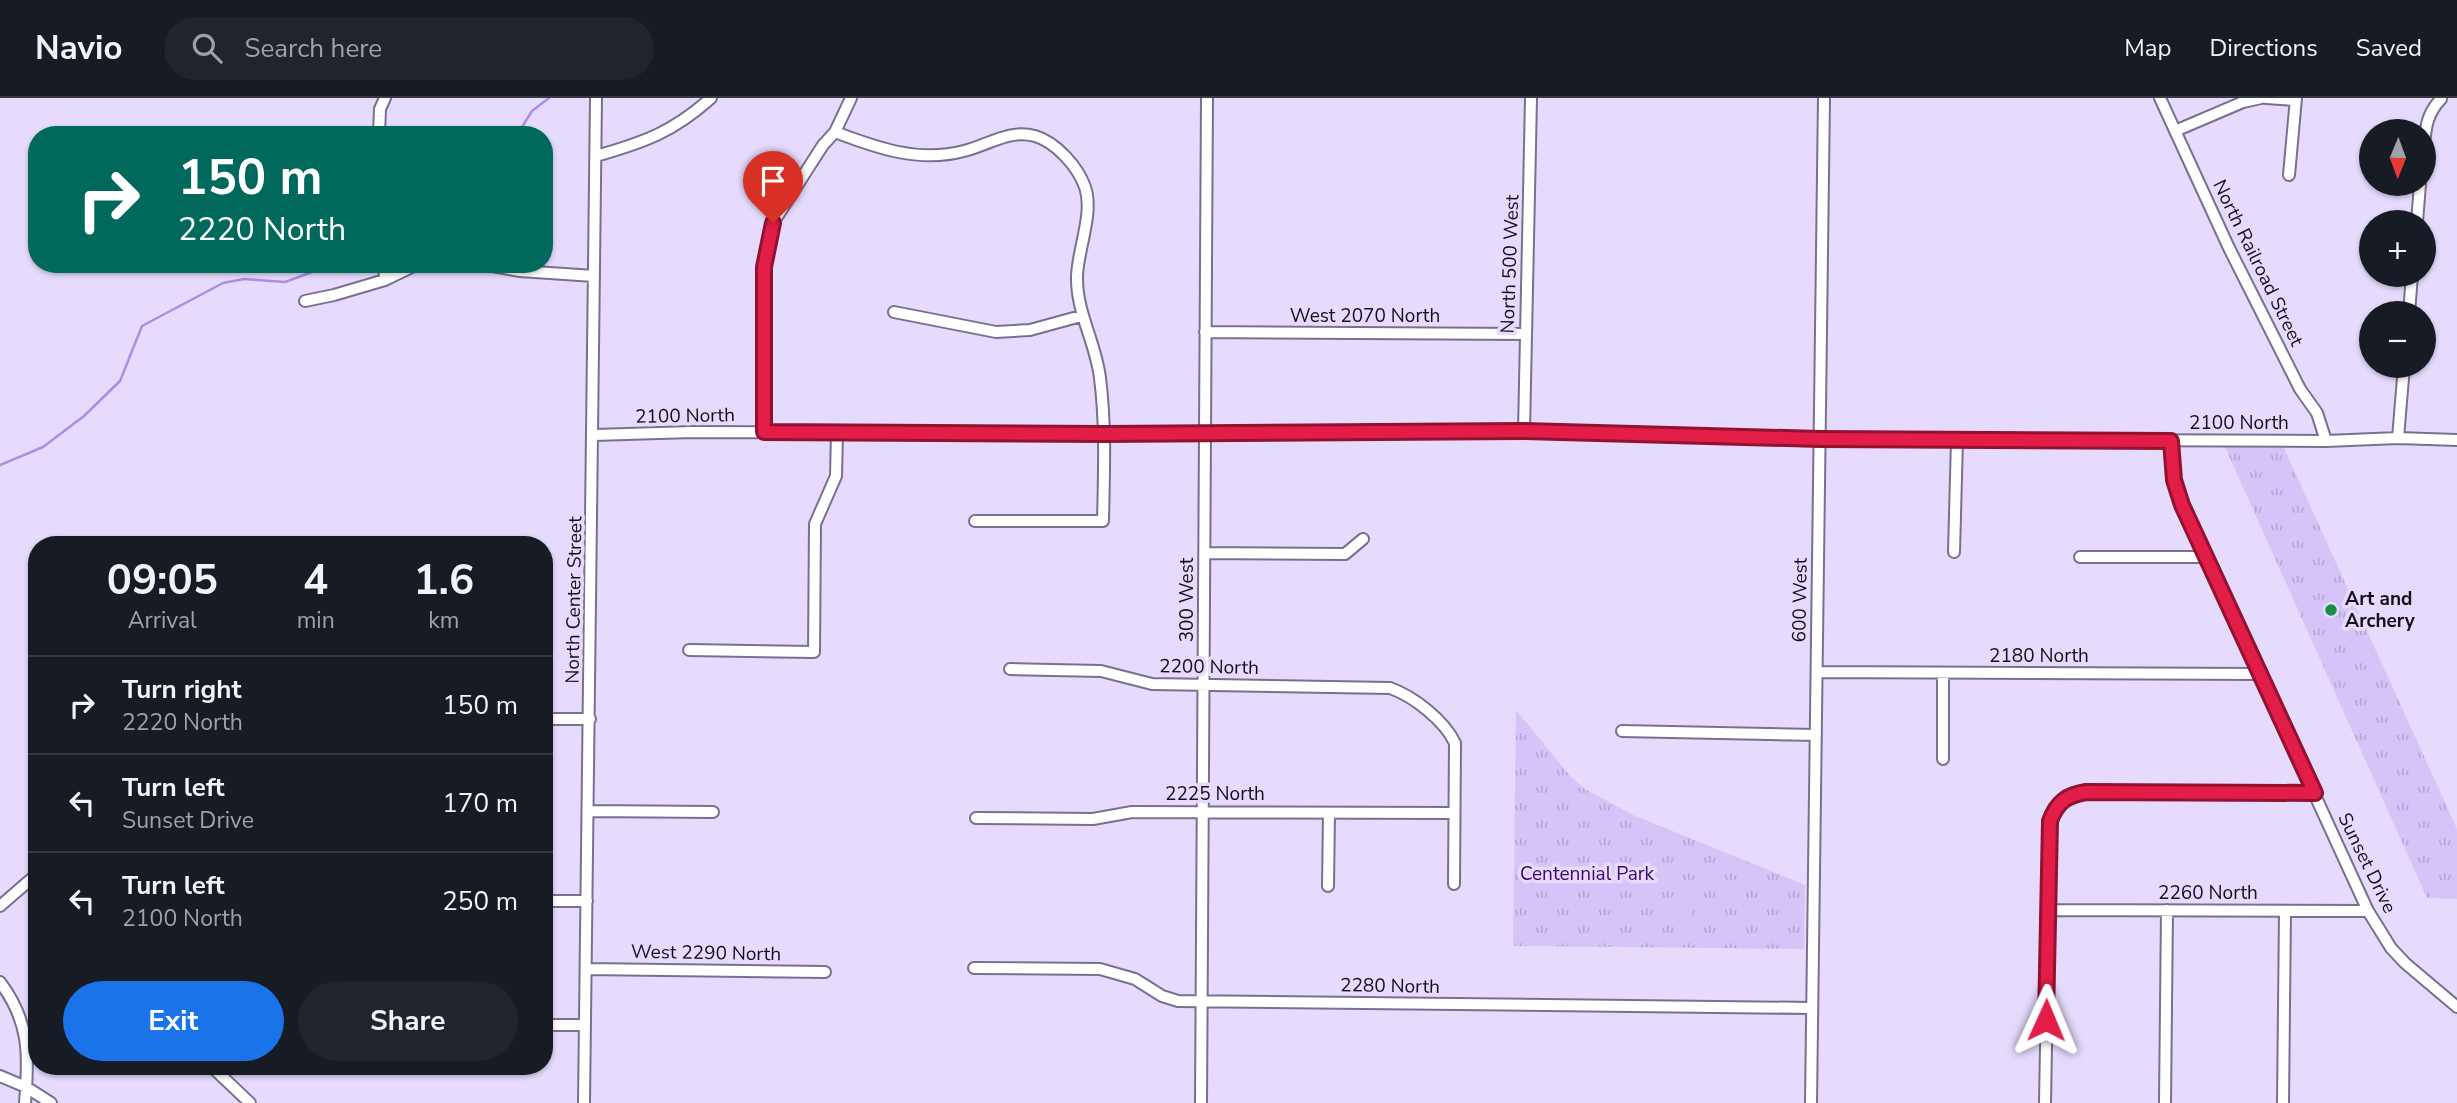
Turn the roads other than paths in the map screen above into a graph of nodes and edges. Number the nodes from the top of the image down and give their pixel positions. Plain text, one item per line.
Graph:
1 (385, 98) edge
2 (596, 98) edge
3 (711, 98) edge
4 (851, 98) edge
5 (1207, 98) edge
6 (1531, 98) edge
7 (1824, 98) edge
8 (2160, 98) edge
9 (2263, 98) edge
10 (2296, 99) edge
11 (2441, 99) edge
12 (2429, 119) edge
13 (379, 126) edge
14 (2175, 131) junction
15 (835, 132) junction
16 (596, 156) junction
17 (2289, 176) dead end
18 (385, 273) edge
19 (399, 273) edge
20 (549, 273) edge
21 (593, 276) junction
22 (385, 280) junction
23 (305, 301) dead end
24 (894, 312) dead end
25 (1081, 316) junction
26 (1205, 332) junction
27 (1525, 334) junction
28 (2403, 378) edge
29 (1524, 431) junction
30 (764, 432) junction
31 (837, 432) junction
32 (1204, 433) junction
33 (1104, 434) junction
34 (594, 435) junction
35 (2398, 438) junction
36 (1820, 439) junction
37 (1957, 440) junction
38 (2457, 440) edge
39 (2171, 441) junction
40 (2326, 441) junction
41 (975, 521) dead end
42 (1363, 539) dead end
43 (1954, 552) dead end
44 (1205, 553) junction
45 (2080, 557) dead end
46 (2207, 557) junction
47 (690, 650) dead end
48 (1010, 669) dead end
49 (1817, 672) junction
50 (1942, 673) junction
51 (2260, 674) junction
52 (1204, 685) junction
53 (553, 719) edge
54 (590, 719) junction
55 (1622, 731) dead end
56 (1816, 735) junction
57 (1943, 759) dead end
58 (2315, 793) junction
59 (589, 811) junction
60 (713, 812) dead end
61 (1204, 812) junction
62 (1329, 813) junction
63 (1454, 813) junction
64 (976, 818) dead end
65 (28, 882) edge
66 (1454, 884) dead end
67 (1328, 886) dead end
68 (553, 901) edge
69 (587, 901) junction
70 (0, 906) edge
71 (2049, 910) junction
72 (2167, 910) junction
73 (2284, 911) junction
74 (2368, 911) junction
75 (974, 968) dead end
76 (586, 969) junction
77 (825, 972) dead end
78 (0, 982) edge
79 (1203, 1001) junction
80 (2457, 1007) edge
81 (1812, 1008) junction
82 (553, 1024) edge
83 (585, 1025) junction
84 (222, 1075) edge
85 (0, 1076) edge
86 (26, 1087) junction
87 (25, 1103) edge
88 (51, 1103) edge
89 (250, 1103) edge
90 (584, 1103) edge
91 (1201, 1103) edge
92 (1811, 1103) edge
93 (2045, 1103) edge
94 (2165, 1103) edge
95 (2283, 1103) edge

1 - 13 street
2 - 16 street, North Center Street
3 - 16 street
4 - 15 street
5 - 26 street, 300 West
6 - 27 street, North 500 West
7 - 36 street, 600 West
8 - 14 street, North Railroad Street
9 - 10 street
9 - 14 street
10 - 17 street
11 - 12 street
14 - 40 street, North Railroad Street
15 - 25 street
15 - 30 street
16 - 21 street, North Center Street
18 - 22 street
19 - 22 street
20 - 21 street
21 - 34 street, North Center Street
22 - 23 street
24 - 25 street
25 - 33 street
26 - 27 street, West 2070 North
26 - 32 street, 300 West
27 - 29 street, North 500 West
28 - 35 street
29 - 32 street, 2100 North
29 - 36 street, 2100 North
30 - 31 street, 2100 North
30 - 34 street, 2100 North
31 - 33 street, 2100 North
31 - 47 street
32 - 33 street, 2100 North
32 - 44 street, 300 West
33 - 41 street
34 - 54 street, North Center Street
35 - 38 street, 2100 North
35 - 40 street, 2100 North
36 - 37 street, 2100 North
36 - 49 street, 600 West
37 - 39 street, 2100 North
37 - 43 street
39 - 40 street, 2100 North
39 - 46 street, Sunset Drive
42 - 44 street
44 - 52 street, 300 West
45 - 46 street
46 - 51 street, Sunset Drive
48 - 52 street, 2200 North
49 - 50 street, 2180 North
49 - 56 street, 600 West
50 - 51 street, 2180 North
50 - 57 street
51 - 58 street, Sunset Drive
52 - 61 street, 300 West
52 - 63 street, 2200 North
53 - 54 street
54 - 59 street, North Center Street
55 - 56 street
56 - 81 street, 600 West
58 - 71 street
58 - 74 street, Sunset Drive
59 - 60 street
59 - 69 street, North Center Street
61 - 62 street, 2225 North
61 - 64 street, 2225 North
61 - 79 street, 300 West
62 - 63 street, 2225 North
62 - 67 street
63 - 66 street
65 - 70 street
68 - 69 street
69 - 76 street, North Center Street
71 - 72 street, 2260 North
71 - 93 street
72 - 73 street, 2260 North
72 - 94 street
73 - 74 street, 2260 North
73 - 95 street
74 - 80 street, Sunset Drive
75 - 79 street, 2280 North
76 - 77 street, West 2290 North
76 - 83 street, North Center Street
78 - 86 street
79 - 81 street, 2280 North
79 - 91 street, 300 West
81 - 92 street, 600 West
82 - 83 street
83 - 90 street, North Center Street
84 - 89 street
85 - 86 street
86 - 87 street
86 - 88 street

